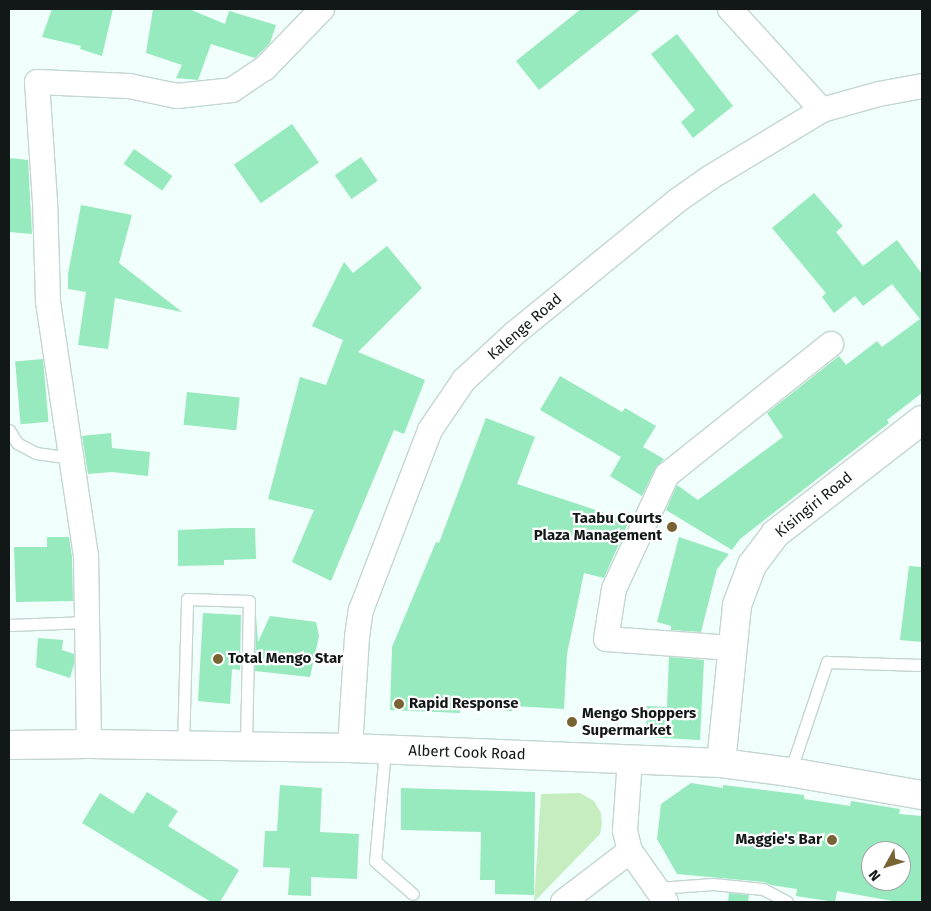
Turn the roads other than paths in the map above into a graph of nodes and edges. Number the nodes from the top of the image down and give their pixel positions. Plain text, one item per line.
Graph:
1 (322, 9) edge
2 (730, 9) edge
3 (922, 86) edge
4 (822, 110) junction
5 (831, 344) dead end
6 (922, 420) edge
7 (9, 430) edge
8 (70, 458) junction
9 (88, 622) junction
10 (9, 625) edge
11 (732, 648) junction
12 (922, 666) edge
13 (89, 744) junction
14 (9, 745) edge
15 (183, 746) junction
16 (246, 746) junction
17 (350, 748) junction
18 (385, 750) junction
19 (630, 759) junction
20 (721, 763) junction
21 (790, 772) junction
22 (922, 795) edge
23 (630, 851) junction
24 (413, 894) dead end
25 (662, 895) edge
26 (563, 902) edge
27 (787, 902) edge

1 - 8 street
2 - 4 street
3 - 4 street, Kalenge Road
4 - 17 street, Kalenge Road
5 - 11 street
6 - 11 main road, Kisingiri Road
7 - 8 lane
8 - 9 street
9 - 10 lane
9 - 13 street
11 - 20 main road, Kisingiri Road
12 - 21 lane
13 - 14 main road, Albert Cook Road
13 - 15 main road, Albert Cook Road
15 - 16 main road, Albert Cook Road
15 - 16 lane
16 - 17 main road, Albert Cook Road
17 - 18 main road, Albert Cook Road
18 - 19 main road, Albert Cook Road
18 - 24 lane
19 - 20 main road, Albert Cook Road
19 - 23 street
20 - 21 main road, Albert Cook Road
21 - 22 main road, Albert Cook Road
23 - 25 street
23 - 26 street
25 - 27 lane

